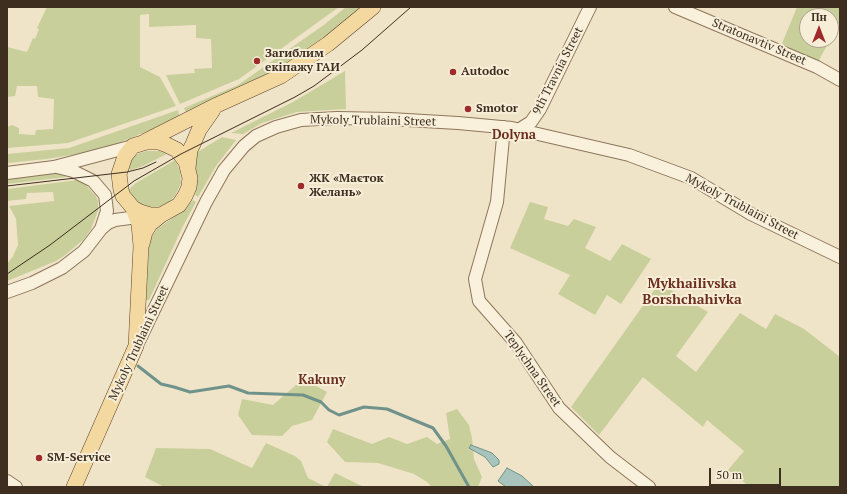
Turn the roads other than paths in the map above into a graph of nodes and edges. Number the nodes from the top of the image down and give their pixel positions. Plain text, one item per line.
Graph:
1 (373, 7) edge
2 (590, 7) edge
3 (676, 7) edge
4 (840, 80) edge
5 (217, 105) junction
6 (504, 127) junction
7 (520, 129) junction
8 (140, 144) junction
9 (54, 167) junction
10 (188, 168) junction
11 (7, 173) edge
12 (145, 214) junction
13 (101, 229) junction
14 (141, 246) junction
15 (840, 257) edge
16 (7, 292) edge
17 (136, 346) junction
18 (7, 481) edge
19 (16, 487) edge
20 (74, 487) edge
21 (649, 487) edge

1 - 5 main road
2 - 7 street, 9th Travnia Street
3 - 4 street, Stratonavtiv Street
5 - 8 main road
5 - 10 main road
6 - 7 street, Mykoly Trublaini Street
6 - 17 street, Mykoly Trublaini Street
6 - 21 street, Teplychna Street
7 - 15 street, Mykoly Trublaini Street
8 - 9 street
8 - 10 main road
8 - 12 main road
9 - 11 street
9 - 13 street
10 - 12 main road
12 - 13 street
12 - 14 main road
12 - 14 main road
13 - 16 street
14 - 17 main road
17 - 20 main road, Mykoly Trublaini Street
18 - 19 street

